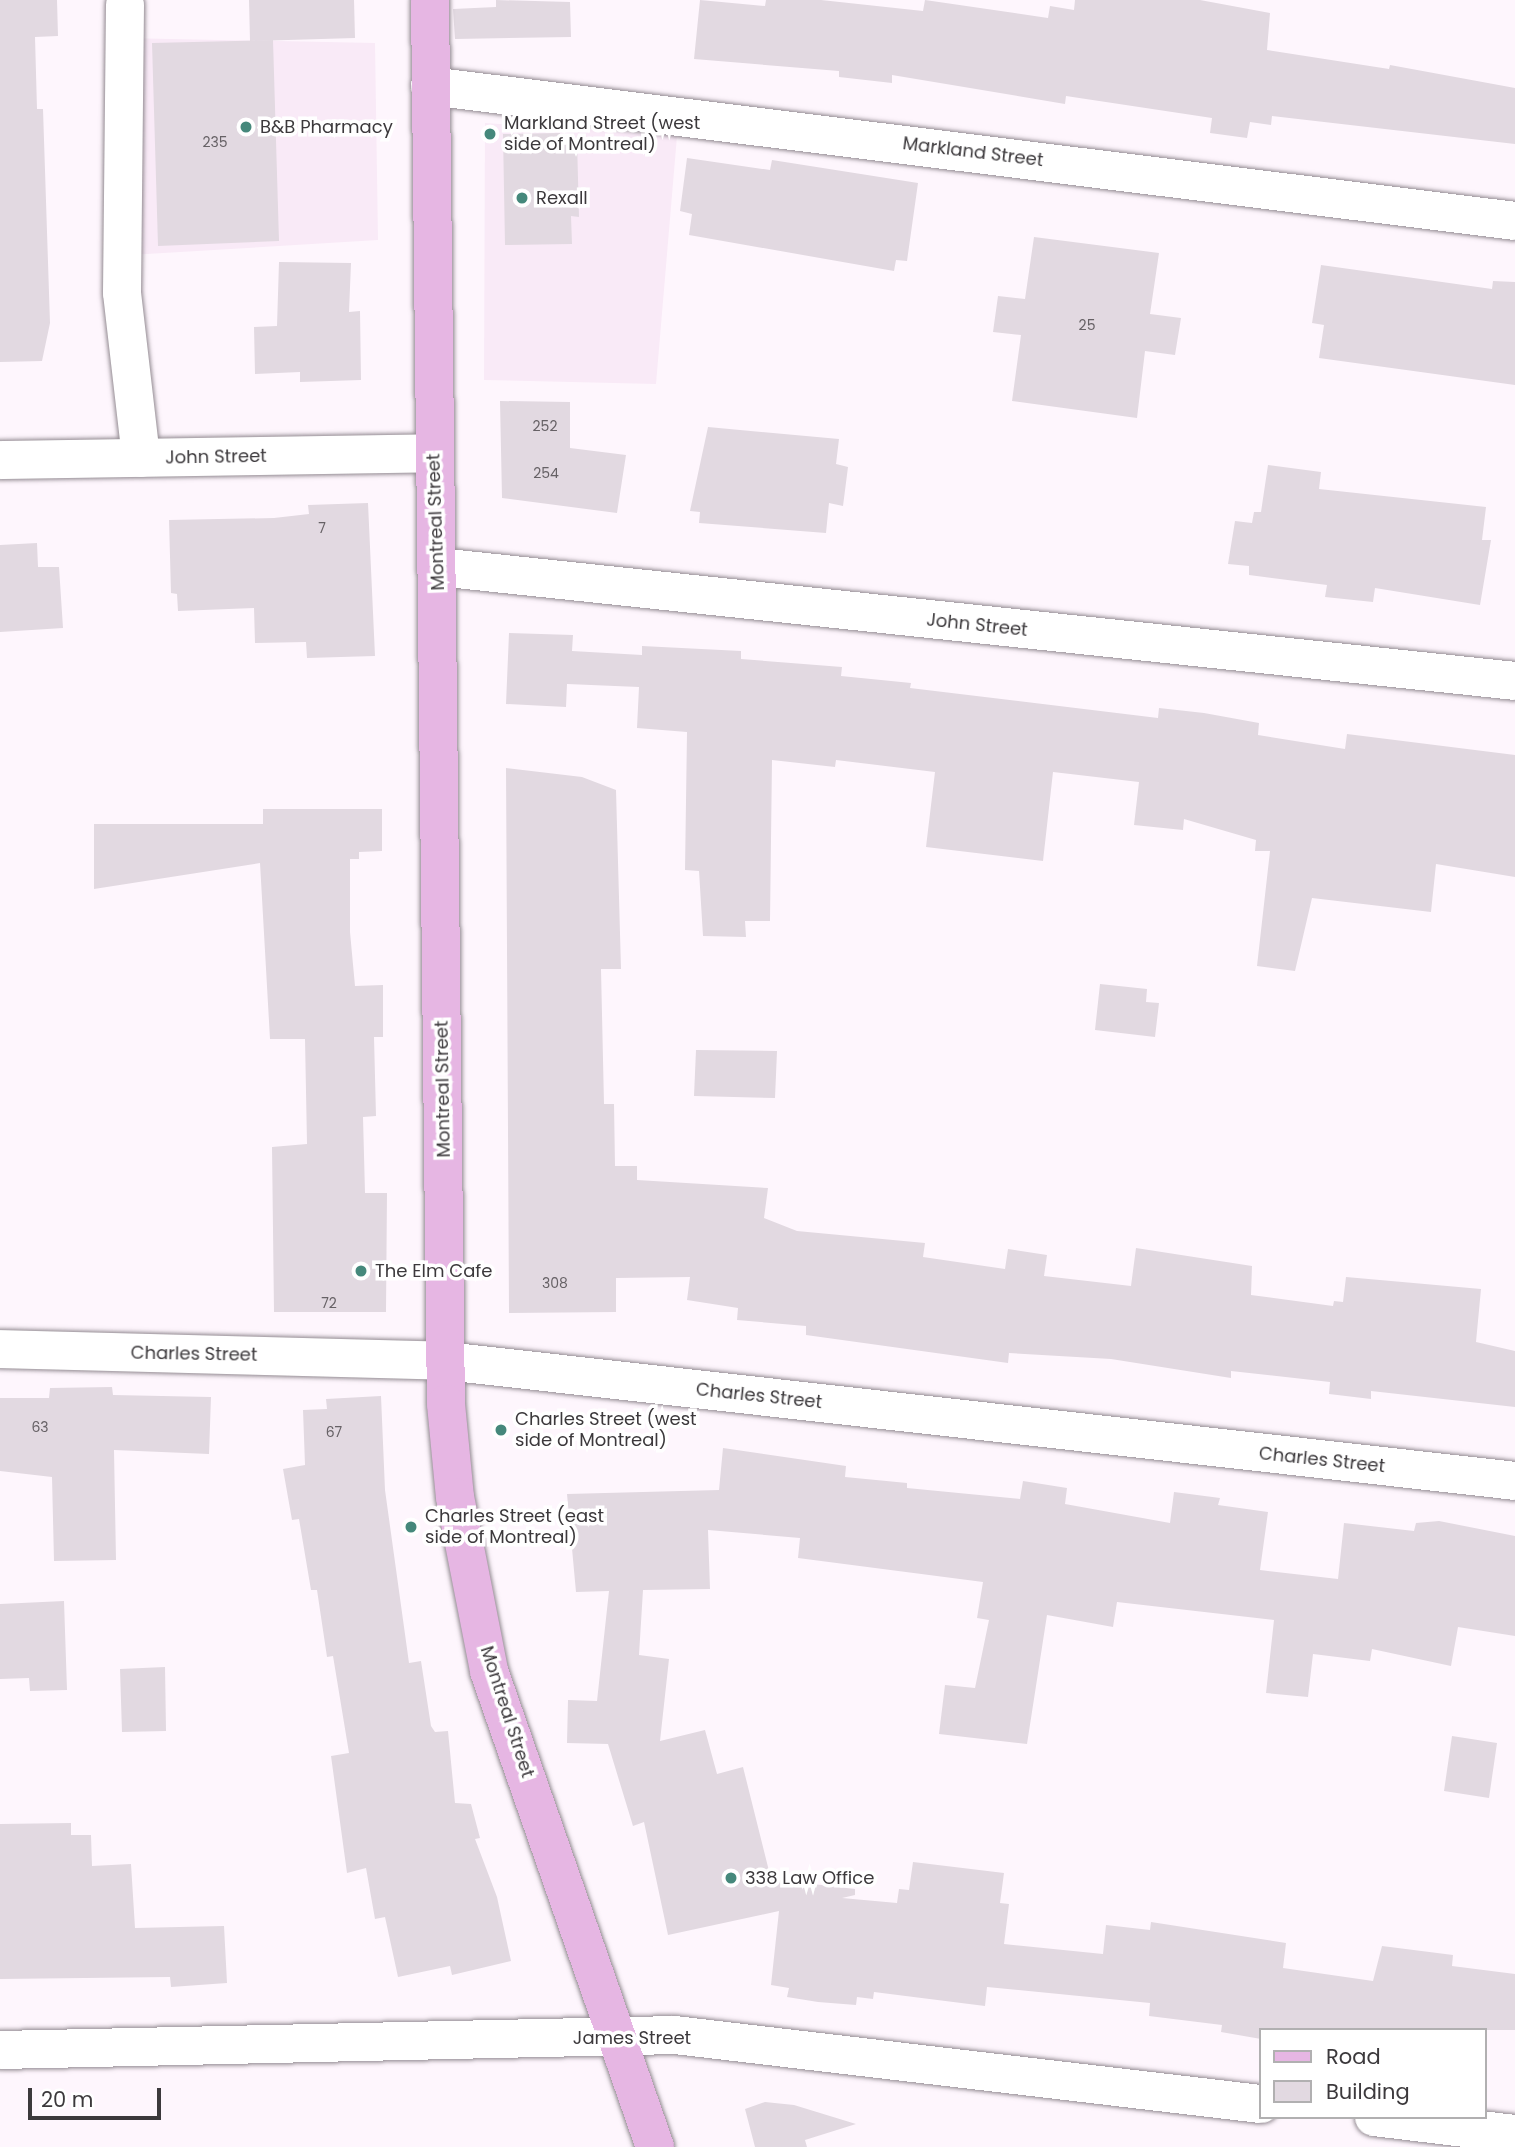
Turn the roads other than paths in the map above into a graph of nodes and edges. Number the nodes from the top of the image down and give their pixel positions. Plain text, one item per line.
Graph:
1 (430, 0) edge
2 (125, 5) dead end
3 (430, 86) junction
4 (1515, 221) edge
5 (433, 453) junction
6 (141, 458) junction
7 (0, 460) edge
8 (438, 567) junction
9 (1515, 681) edge
10 (0, 1349) edge
11 (446, 1361) junction
12 (1515, 1481) edge
13 (619, 2036) junction
14 (0, 2050) edge
15 (1260, 2104) edge
16 (1391, 2119) edge
17 (1515, 2134) edge
18 (655, 2147) edge

1 - 3 main road, Montreal Street
2 - 6 street
3 - 4 street, Markland Street
3 - 5 main road, Montreal Street
5 - 6 street, John Street
5 - 8 main road, Montreal Street
6 - 7 street, John Street
8 - 9 street, John Street
8 - 11 main road, Montreal Street
10 - 11 street, Charles Street
11 - 12 street, Charles Street
11 - 13 main road, Montreal Street
13 - 14 street, James Street
13 - 15 street, James Street
13 - 18 main road, Montreal Street
16 - 17 street

